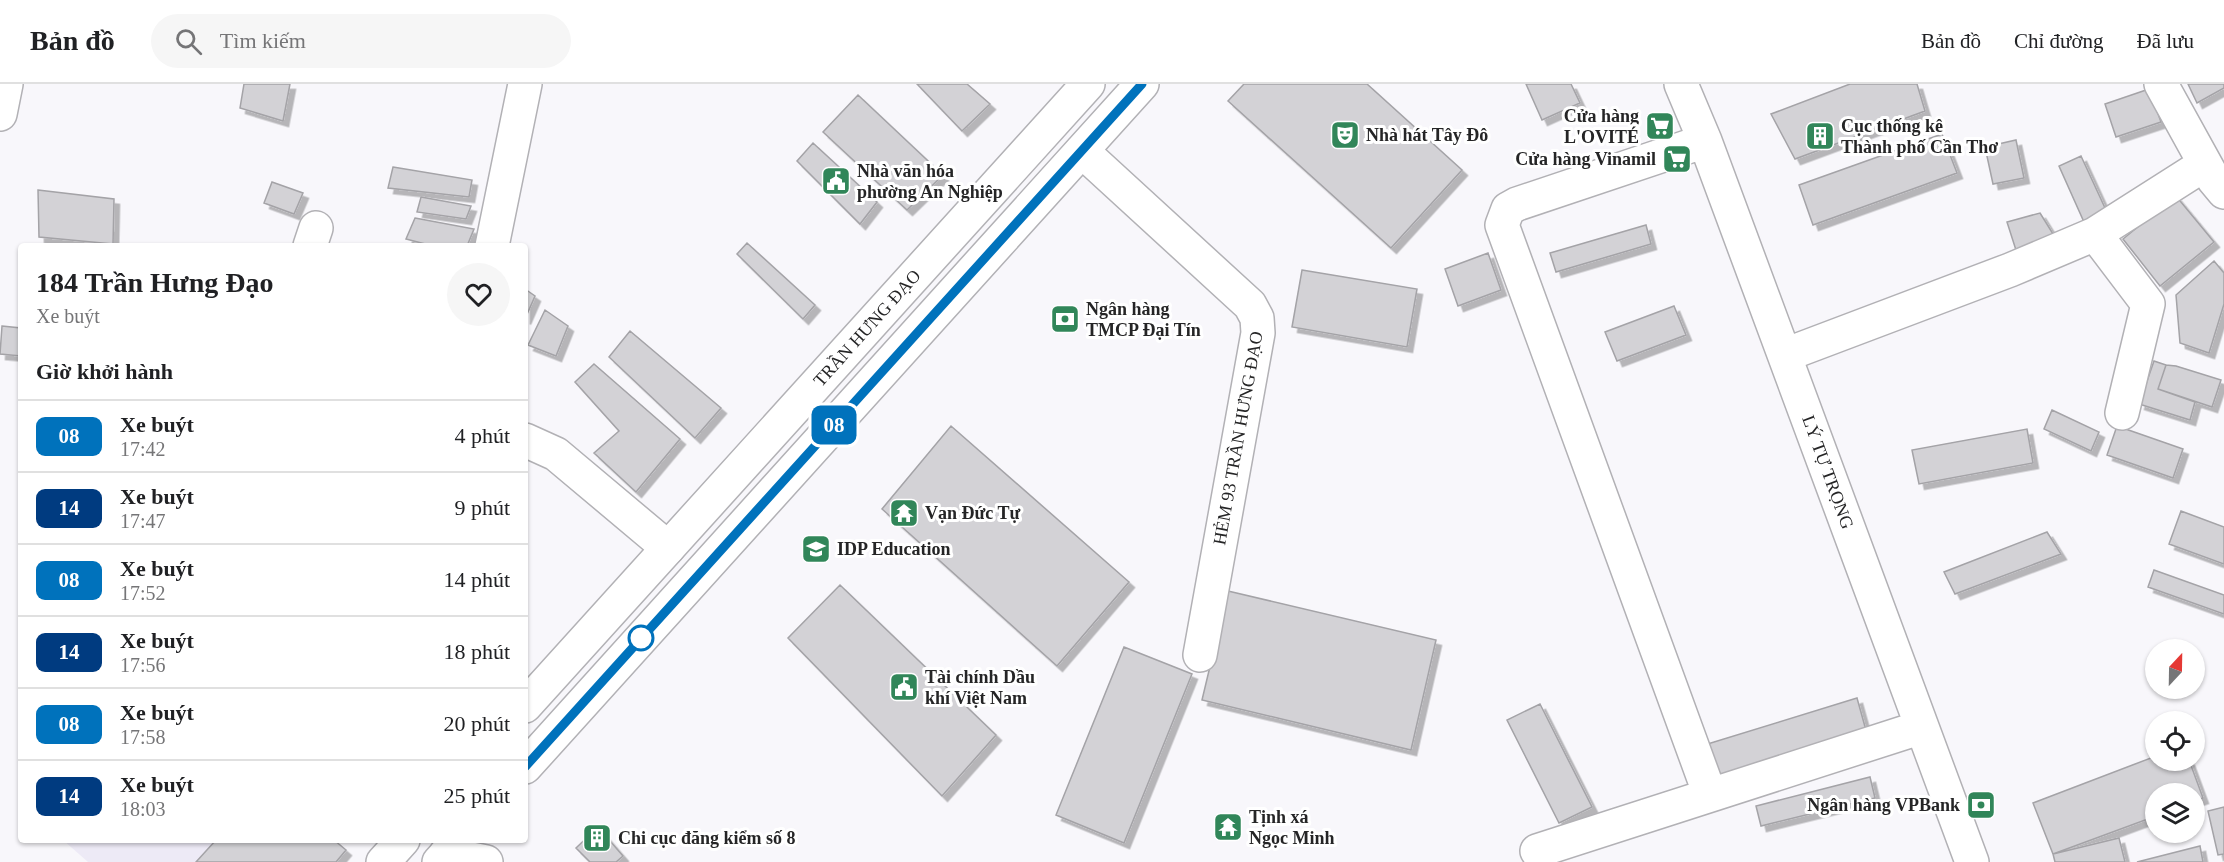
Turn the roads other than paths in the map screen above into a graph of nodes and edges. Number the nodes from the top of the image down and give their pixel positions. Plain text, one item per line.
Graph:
1 (6, 84) edge
2 (525, 84) edge
3 (1088, 84) edge
4 (1142, 84) edge
5 (1681, 84) edge
6 (2161, 84) edge
7 (0, 114) edge
8 (1705, 141) junction
9 (1082, 151) junction
10 (2217, 179) edge
11 (2095, 234) junction
12 (493, 243) edge
13 (1785, 355) junction
14 (2122, 412) dead end
15 (528, 441) edge
16 (668, 548) junction
17 (1200, 655) dead end
18 (528, 703) edge
19 (1922, 727) junction
20 (528, 764) edge
21 (1710, 795) junction
22 (400, 843) edge
23 (1537, 851) dead end
24 (448, 852) edge
25 (383, 862) edge
26 (486, 862) edge
27 (1972, 862) edge

1 - 7 main road
2 - 12 main road
3 - 16 main road, TRẦN HƯNG ĐẠO
4 - 9 main road
5 - 8 main road, LÝ TỰ TRỌNG
6 - 10 main road
8 - 13 main road, LÝ TỰ TRỌNG
8 - 21 main road
9 - 17 main road, HẺM 93 TRẦN HƯNG ĐẠO
9 - 20 main road
10 - 11 main road
11 - 13 main road
11 - 14 main road
13 - 19 main road, LÝ TỰ TRỌNG
15 - 16 main road
16 - 18 main road, TRẦN HƯNG ĐẠO
19 - 21 main road
19 - 27 main road, LÝ TỰ TRỌNG
21 - 23 main road
22 - 25 main road
24 - 26 main road

